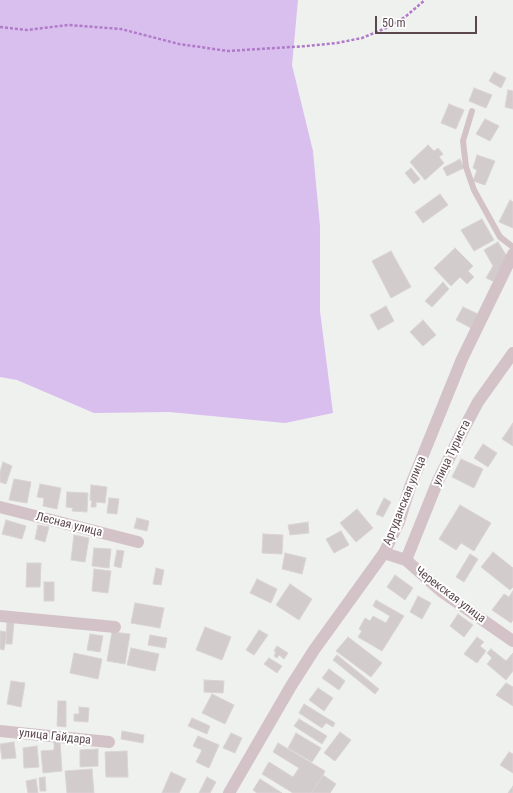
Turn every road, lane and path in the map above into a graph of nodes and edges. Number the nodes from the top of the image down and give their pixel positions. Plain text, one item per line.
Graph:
1 (425, 0) edge
2 (0, 27) edge
3 (472, 111) dead end
4 (513, 247) edge
5 (513, 254) edge
6 (513, 353) edge
7 (0, 507) edge
8 (138, 542) dead end
9 (384, 553) junction
10 (406, 560) junction
11 (0, 616) edge
12 (115, 627) dead end
13 (513, 642) edge
14 (0, 731) edge
15 (109, 742) dead end
16 (229, 793) edge

1 - 2 path
3 - 4 lane
5 - 9 street, Аргуданская улица
6 - 10 street, улица Туриста
7 - 8 street, Лесная улица
9 - 10 street, Черекская улица
9 - 16 street, Аргуданская улица
10 - 13 street, Черекская улица
11 - 12 street
14 - 15 street, улица Гайдара

